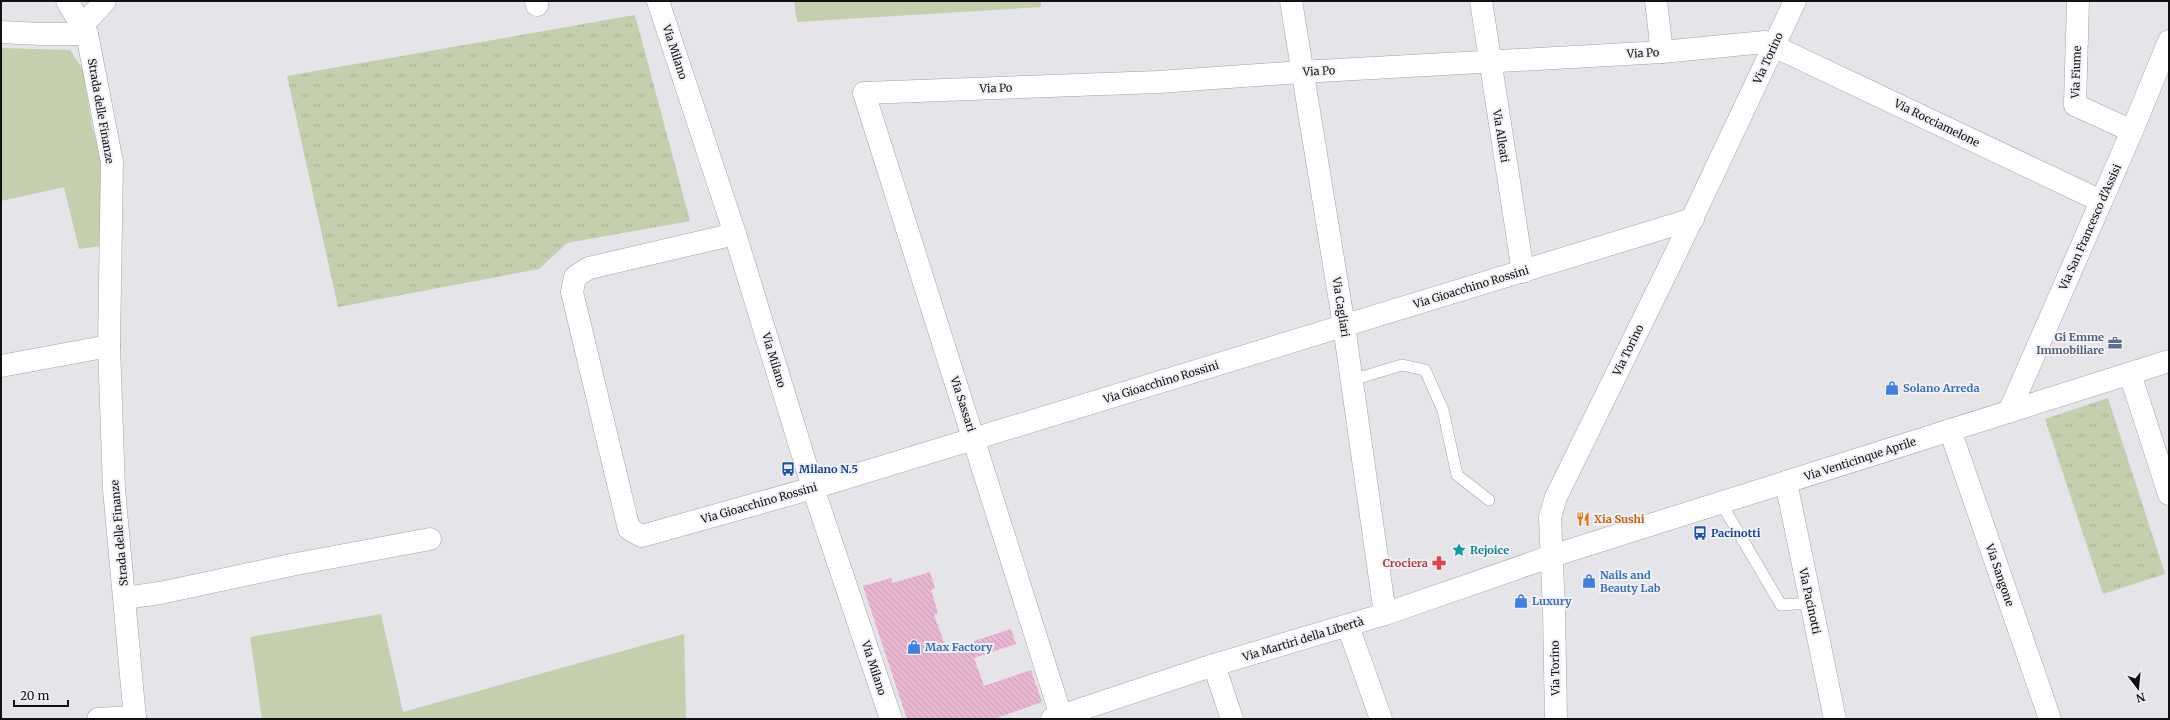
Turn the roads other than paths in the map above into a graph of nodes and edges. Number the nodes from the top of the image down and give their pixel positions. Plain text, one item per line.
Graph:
1 (68, 1) edge
2 (105, 1) edge
3 (658, 1) edge
4 (1291, 1) edge
5 (1480, 1) edge
6 (1656, 1) edge
7 (1795, 1) edge
8 (2078, 1) edge
9 (84, 30) junction
10 (1, 32) edge
11 (2169, 40) edge
12 (1774, 45) junction
13 (1662, 52) junction
14 (1490, 62) junction
15 (1302, 72) junction
16 (864, 93) joint
17 (2132, 131) junction
18 (2101, 201) junction
19 (1693, 219) junction
20 (735, 234) junction
21 (1523, 272) junction
22 (1344, 326) junction
23 (109, 346) junction
24 (2169, 362) edge
25 (1, 366) edge
26 (2130, 374) junction
27 (1352, 380) junction
28 (2009, 412) junction
29 (1950, 430) junction
30 (974, 439) junction
31 (1786, 482) junction
32 (813, 488) junction
33 (2169, 494) edge
34 (1489, 500) dead end
35 (1721, 503) junction
36 (430, 539) dead end
37 (1552, 556) junction
38 (125, 598) junction
39 (1811, 602) junction
40 (1385, 614) junction
41 (1348, 626) junction
42 (1214, 665) junction
43 (135, 718) edge
44 (1056, 718) edge
45 (98, 719) edge
46 (891, 719) edge
47 (1232, 719) edge
48 (1381, 719) edge
49 (1556, 719) edge
50 (1834, 719) edge
51 (2050, 719) edge

1 - 9 street, Strada delle Finanze
2 - 9 street
3 - 20 street, Via Milano
4 - 15 street, Via Cagliari
5 - 14 street, Via Alleati
6 - 13 street
7 - 12 street, Via Torino
8 - 17 street, Via Fiume
9 - 10 street
9 - 23 street, Strada delle Finanze
11 - 17 street, Via San Francesco d'Assisi
12 - 13 street, Via Po
12 - 18 street, Via Rocciamelone
12 - 19 street, Via Torino
13 - 14 street, Via Po
14 - 15 street, Via Po
14 - 21 street, Via Alleati
15 - 16 street, Via Po
15 - 22 street, Via Cagliari
16 - 30 street, Via Sassari
17 - 18 street, Via San Francesco d'Assisi
18 - 28 street, Via San Francesco d'Assisi
19 - 21 street, Via Gioacchino Rossini
19 - 37 street, Via Torino
20 - 32 street, Via Milano
20 - 32 street, Via Gioacchino Rossini
21 - 22 street, Via Gioacchino Rossini
22 - 27 street, Via Cagliari
22 - 30 street, Via Gioacchino Rossini
23 - 25 street
23 - 38 street, Strada delle Finanze
24 - 26 street, Via Venticinque Aprile
26 - 28 street, Via Venticinque Aprile
26 - 33 street
27 - 34 lane
27 - 40 street, Via Cagliari
28 - 29 street, Via Venticinque Aprile
29 - 31 street, Via Venticinque Aprile
29 - 51 street, Via Sangone
30 - 32 street, Via Gioacchino Rossini
30 - 44 street, Via Sassari
31 - 35 street, Via Venticinque Aprile
31 - 39 street, Via Pacinotti
32 - 46 street, Via Milano
35 - 37 street, Via Venticinque Aprile
35 - 39 lane
36 - 38 street
37 - 40 street, Via Martiri della Libertà
37 - 49 street, Via Torino
38 - 43 street, Strada delle Finanze
39 - 50 street, Via Pacinotti
40 - 41 street, Via Martiri della Libertà
41 - 42 street, Via Martiri della Libertà
41 - 48 street
42 - 44 street, Via Martiri della Libertà
42 - 47 street
43 - 45 street

